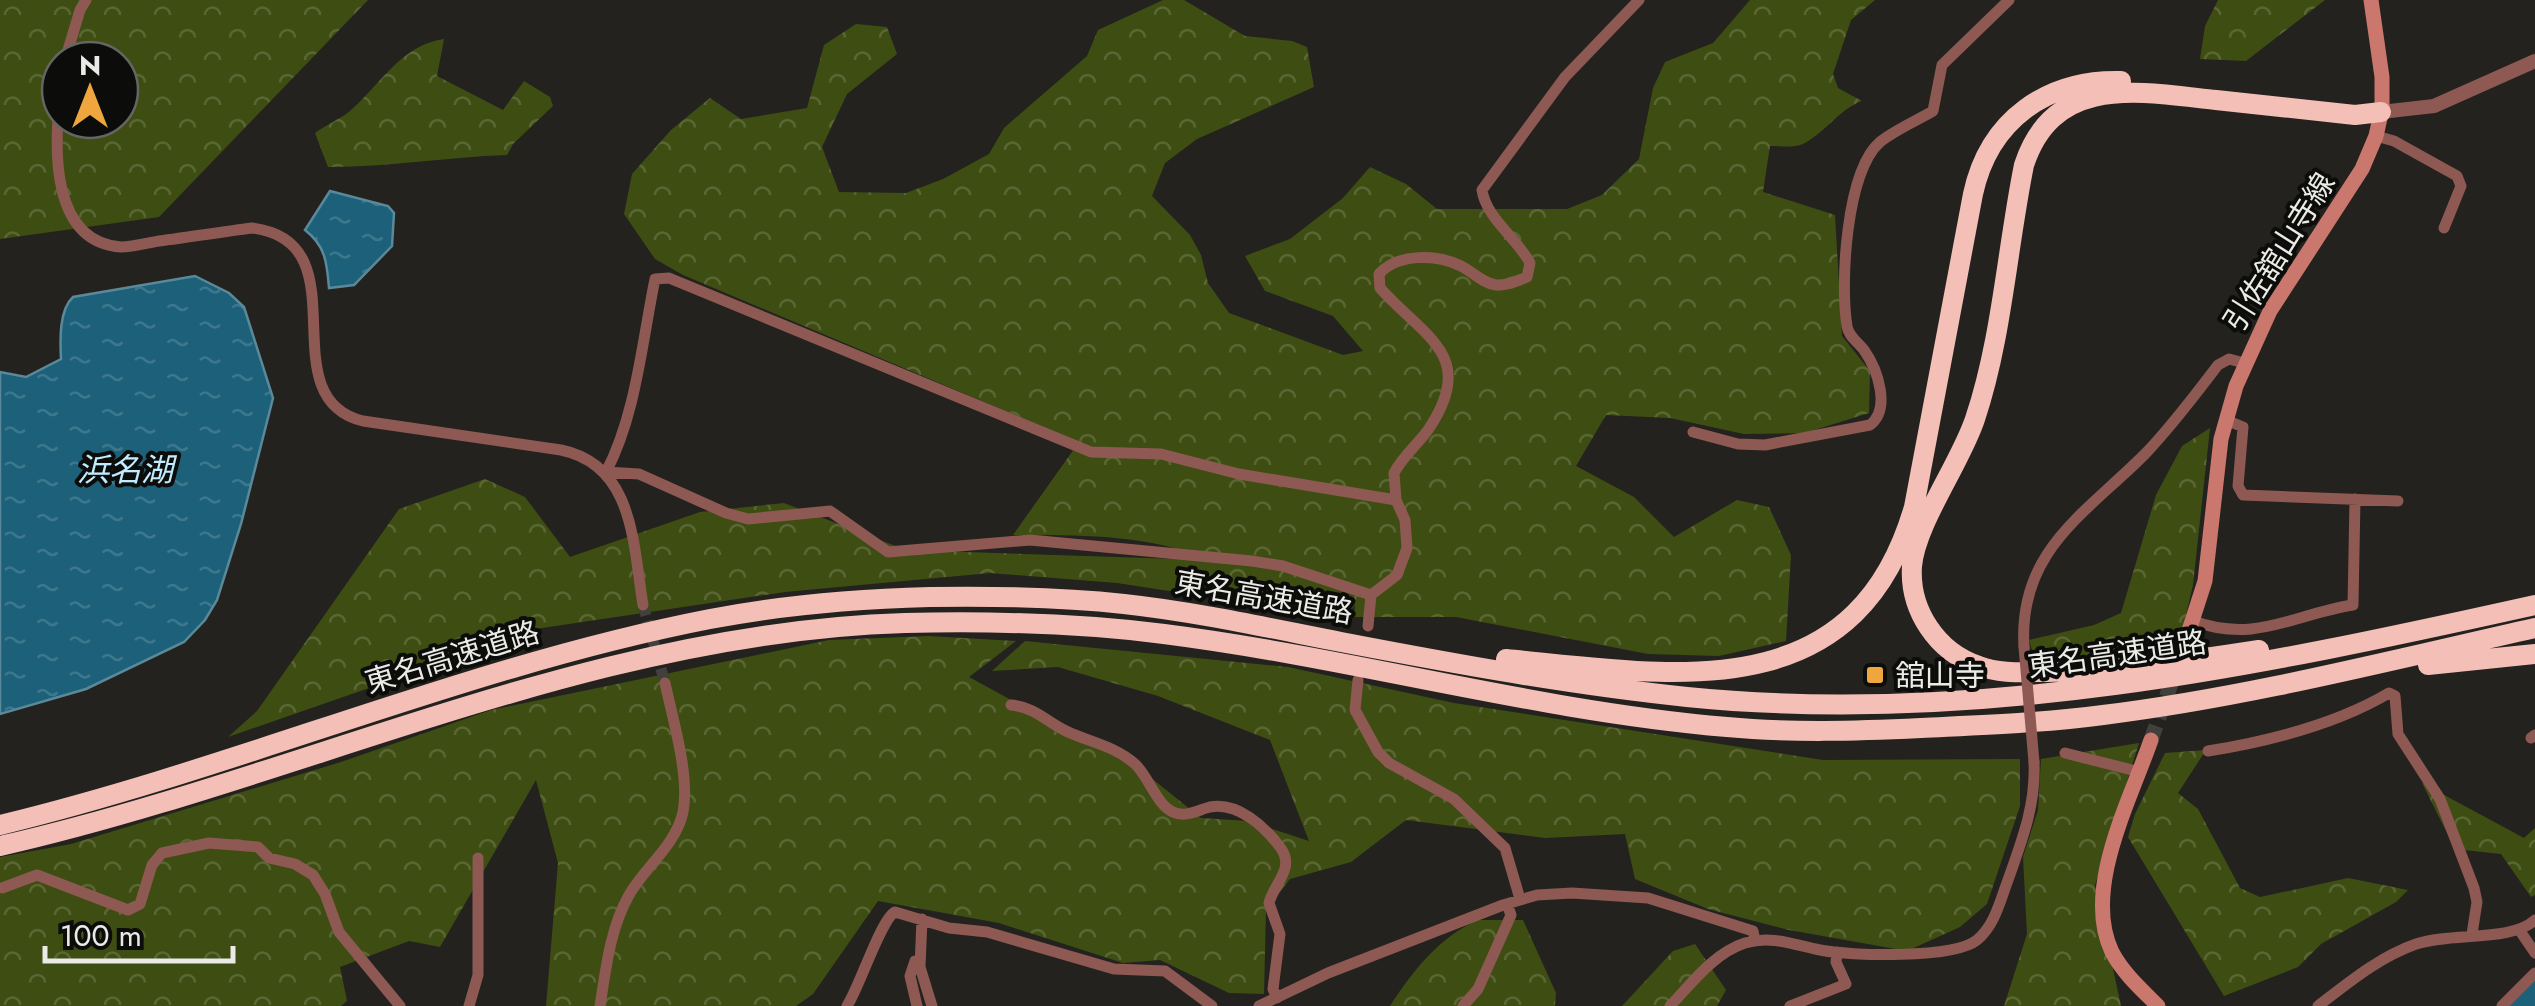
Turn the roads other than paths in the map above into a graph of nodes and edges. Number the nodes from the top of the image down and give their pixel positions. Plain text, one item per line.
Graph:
1 (86, 0) edge
2 (1640, 0) edge
3 (2008, 0) edge
4 (2371, 0) edge
5 (72, 40) edge
6 (2535, 61) edge
7 (2381, 112) junction
8 (2376, 136) junction
9 (59, 140) edge
10 (2444, 228) dead end
11 (2244, 364) junction
12 (2226, 420) junction
13 (1693, 432) dead end
14 (606, 472) junction
15 (2355, 499) junction
16 (1396, 500) junction
17 (2398, 500) dead end
18 (1371, 595) junction
19 (644, 604) tunnel mouth
20 (2529, 607) edge
21 (2193, 622) junction
22 (1368, 626) dead end
23 (2535, 628) edge
24 (1350, 644) junction
25 (2183, 650) tunnel mouth
26 (2535, 654) edge
27 (1358, 680) dead end
28 (665, 684) tunnel mouth
29 (2238, 694) junction
30 (1011, 705) dead end
31 (2151, 740) tunnel mouth
32 (2208, 751) dead end
33 (2065, 753) dead end
34 (2140, 772) junction
35 (0, 824) edge
36 (0, 846) edge
37 (478, 858) dead end
38 (2, 888) edge
39 (1520, 900) junction
40 (1507, 904) junction
41 (922, 919) junction
42 (2535, 920) edge
43 (2520, 930) junction
44 (2472, 934) junction
45 (1755, 941) junction
46 (1837, 952) junction
47 (2535, 952) edge
48 (920, 962) junction
49 (2535, 973) edge
50 (1278, 998) junction
51 (400, 1006) edge
52 (469, 1006) edge
53 (600, 1006) edge
54 (848, 1006) edge
55 (917, 1006) edge
56 (932, 1006) edge
57 (1212, 1006) edge
58 (1259, 1006) edge
59 (1463, 1006) edge
60 (1670, 1006) edge
61 (1790, 1006) edge
62 (2158, 1006) edge
63 (2318, 1006) edge
64 (2502, 1006) edge

1 - 5 street
2 - 16 street
3 - 13 street
4 - 7 main road, 引佐舘山寺線
6 - 7 street
7 - 8 main road, 引佐舘山寺線
7 - 20 highway
7 - 24 highway
8 - 10 street
8 - 11 main road, 引佐舘山寺線
9 - 14 street
11 - 12 main road, 引佐舘山寺線
11 - 46 street, bridge
12 - 15 street
12 - 21 main road, 引佐舘山寺線
14 - 16 street
14 - 18 street
14 - 19 street
15 - 17 street
15 - 21 street
16 - 18 street
18 - 22 street
20 - 24 highway, 東名高速道路
21 - 25 main road, 引佐舘山寺線
23 - 29 highway, 東名高速道路
24 - 35 highway, 東名高速道路
26 - 29 highway
27 - 39 street
28 - 53 street
29 - 36 highway, 東名高速道路
30 - 50 street
31 - 34 main road
32 - 44 street
33 - 34 street
34 - 62 main road
37 - 52 street
38 - 51 street
39 - 40 street
39 - 45 street
40 - 50 street
40 - 59 street
41 - 48 street
41 - 54 street
41 - 57 street
42 - 43 street
43 - 44 street
43 - 47 street
44 - 63 street
45 - 46 street
45 - 60 street
46 - 61 street
48 - 55 street
48 - 56 street
49 - 64 street
50 - 58 street

